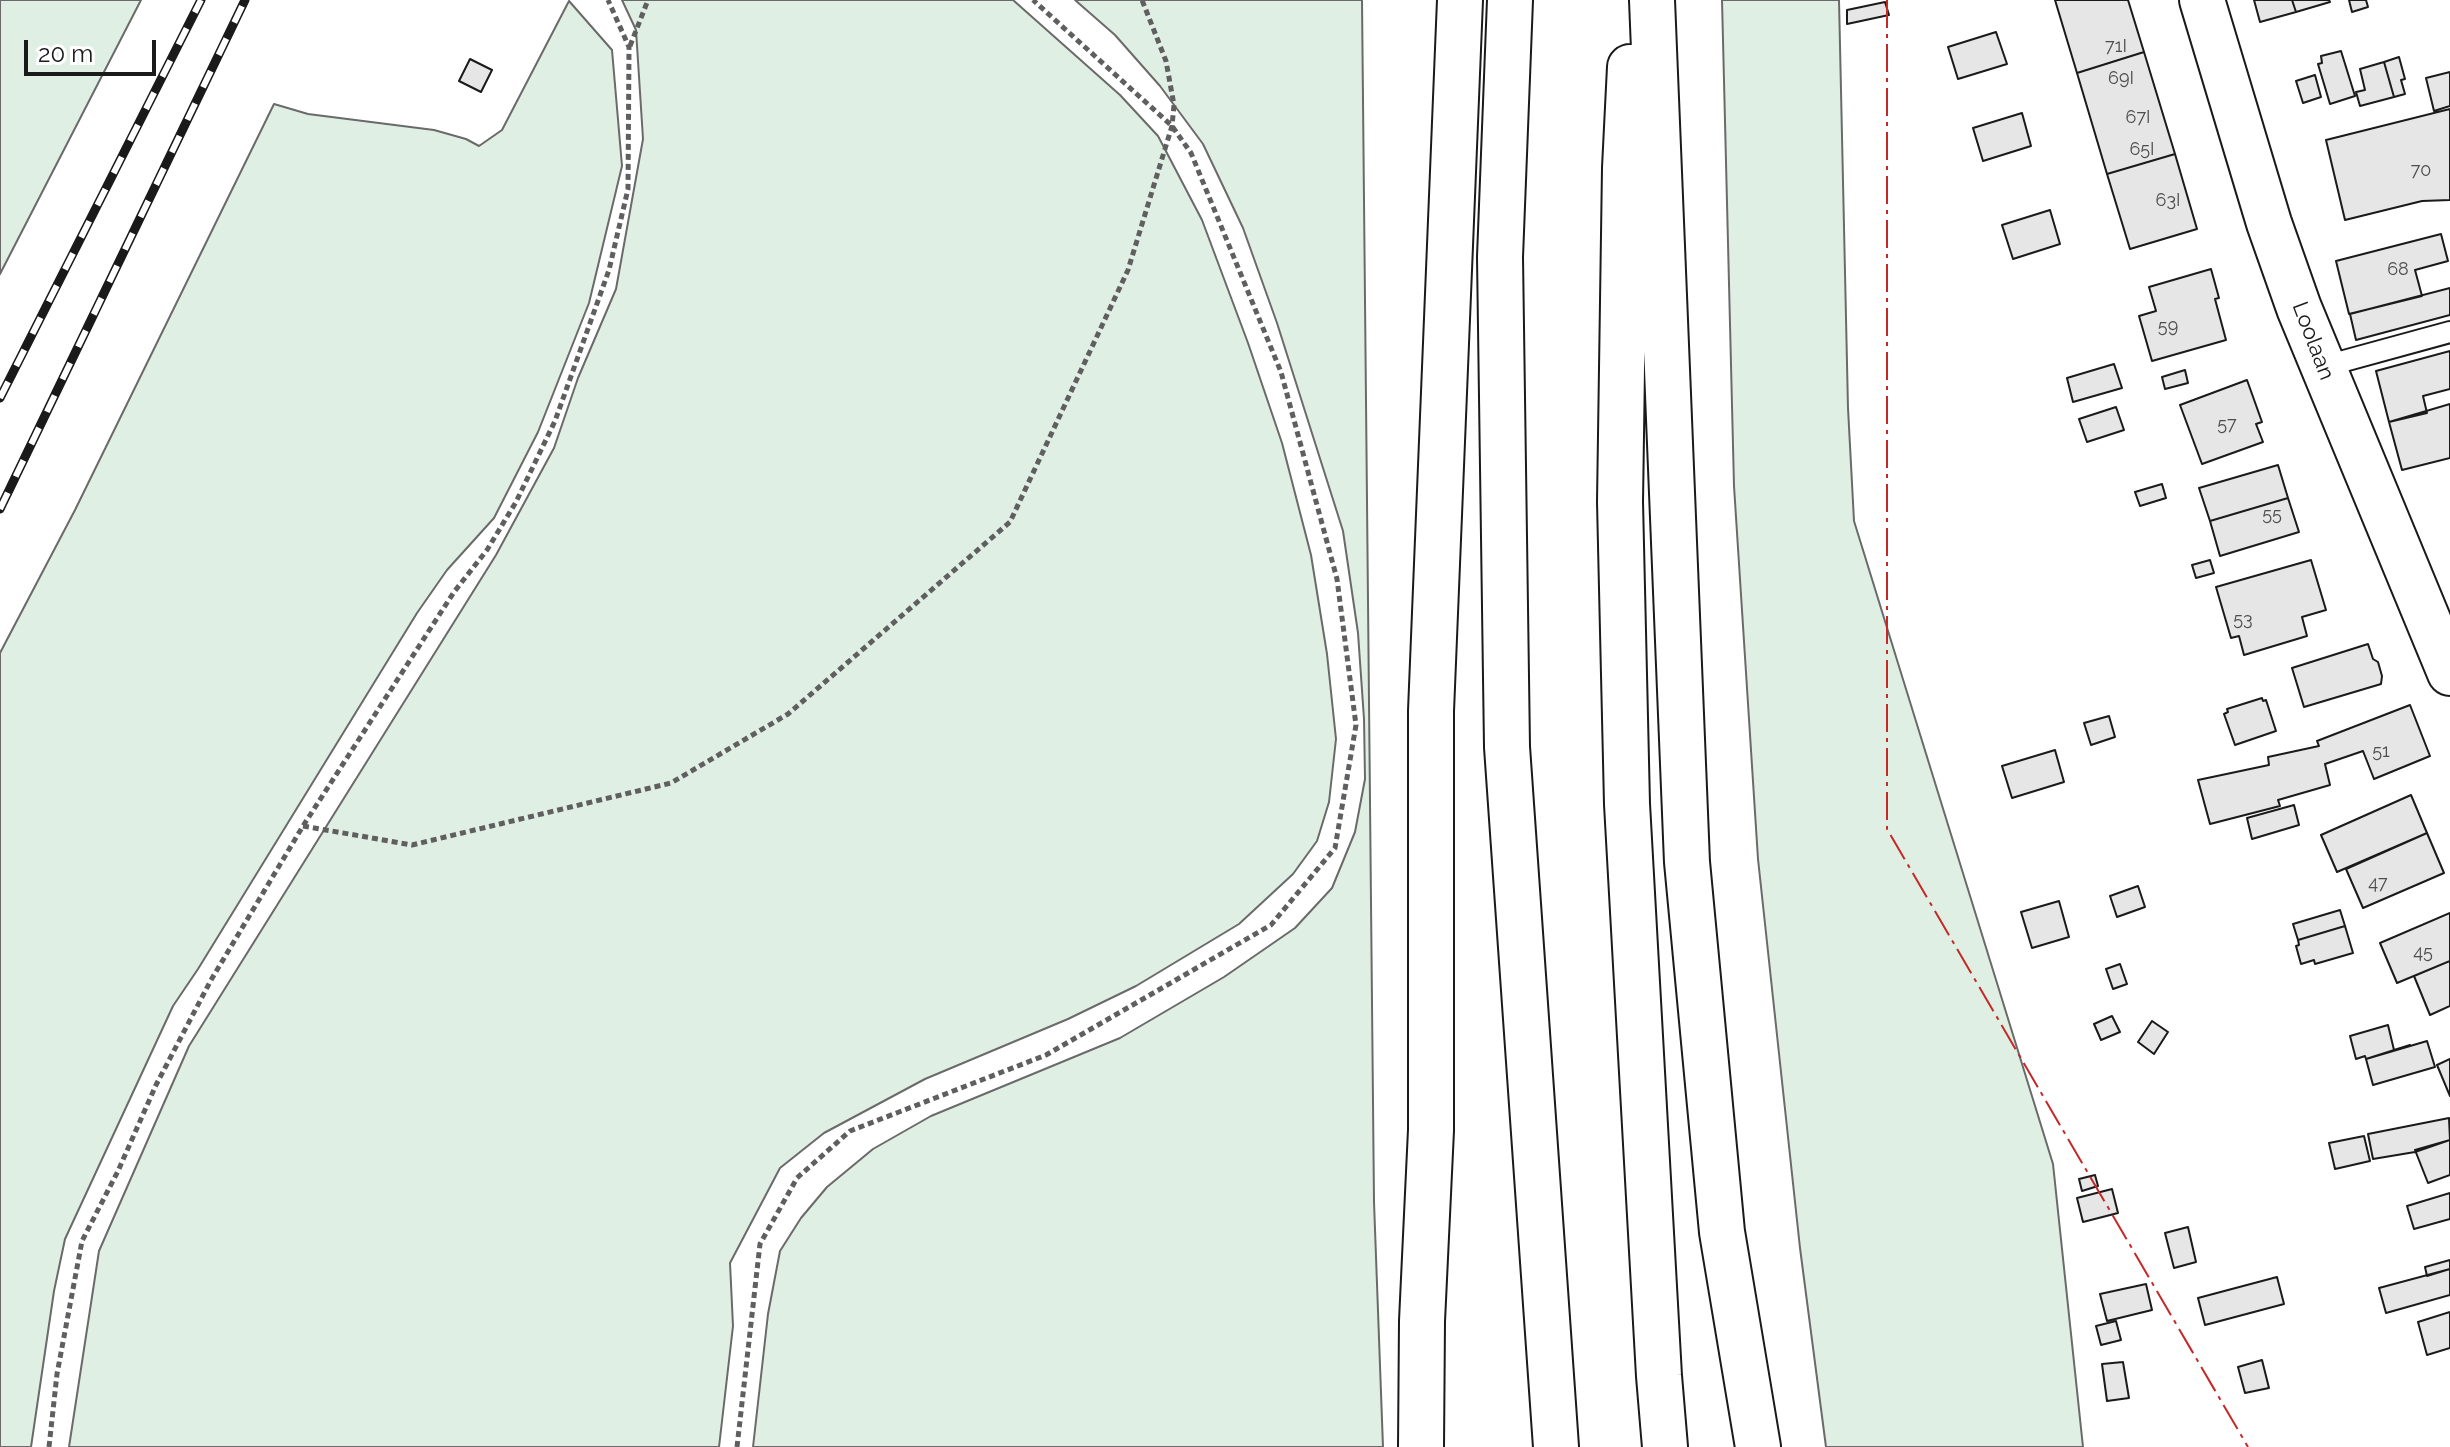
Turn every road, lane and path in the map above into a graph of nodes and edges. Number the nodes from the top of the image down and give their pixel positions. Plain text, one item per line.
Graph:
1 (608, 0) edge
2 (648, 0) edge
3 (1033, 0) edge
4 (1142, 0) edge
5 (1460, 0) edge
6 (1510, 0) edge
7 (1633, 0) edge
8 (1652, 0) edge
9 (2202, 0) edge
10 (629, 47) junction
11 (1172, 126) junction
12 (2450, 332) edge
13 (2322, 367) junction
14 (2450, 673) edge
15 (303, 826) junction
16 (49, 1447) edge
17 (737, 1447) edge
18 (1421, 1447) edge
19 (1556, 1447) edge
20 (1665, 1447) edge
21 (1758, 1447) edge

1 - 10 path
2 - 10 path
3 - 11 path
4 - 11 path
5 - 18 main road
6 - 19 main road
7 - 20 main road
8 - 21 main road
9 - 13 main road, Loolaan
10 - 15 path
11 - 15 path
11 - 17 path
12 - 13 lane
13 - 14 main road, Loolaan
15 - 16 path

